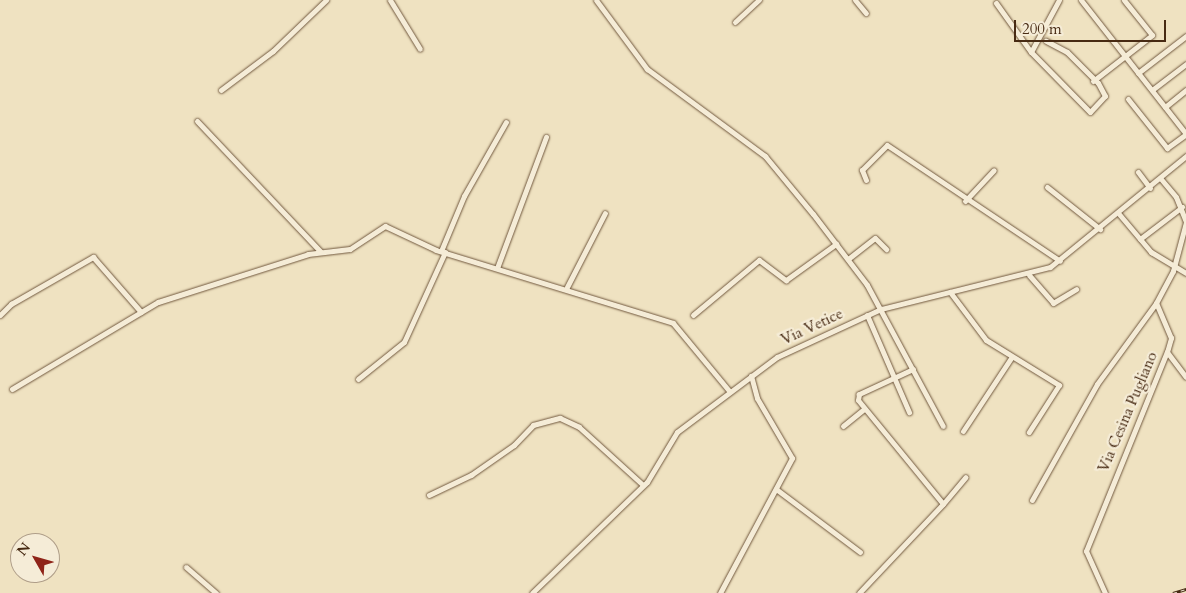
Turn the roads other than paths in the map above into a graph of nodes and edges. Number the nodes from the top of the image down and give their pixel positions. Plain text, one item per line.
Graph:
1 (326, 0) edge
2 (390, 0) edge
3 (596, 0) edge
4 (759, 0) edge
5 (854, 0) edge
6 (1059, 0) edge
7 (1081, 0) edge
8 (1124, 0) edge
9 (996, 3) dead end
10 (866, 13) dead end
11 (735, 22) dead end
12 (1186, 36) edge
13 (1046, 41) dead end
14 (420, 49) dead end
15 (1031, 52) junction
16 (1125, 56) junction
17 (1186, 64) edge
18 (1138, 73) junction
19 (1093, 81) junction
20 (221, 90) dead end
21 (1152, 90) junction
22 (1186, 90) edge
23 (1128, 99) dead end
24 (1165, 107) junction
25 (197, 120) dead end
26 (506, 122) dead end
27 (1186, 134) edge
28 (546, 137) dead end
29 (1186, 156) edge
30 (994, 170) dead end
31 (1138, 172) dead end
32 (1161, 179) junction
33 (866, 180) dead end
34 (1047, 187) dead end
35 (1150, 188) junction
36 (965, 201) junction
37 (1182, 208) junction
38 (604, 213) dead end
39 (1119, 214) junction
40 (1186, 222) edge
41 (1100, 229) junction
42 (1140, 239) junction
43 (836, 244) junction
44 (886, 249) dead end
45 (322, 252) junction
46 (443, 252) junction
47 (848, 259) junction
48 (1060, 261) junction
49 (1174, 266) junction
50 (497, 268) junction
51 (1186, 273) edge
52 (1029, 275) junction
53 (567, 288) junction
54 (1076, 289) dead end
55 (950, 292) junction
56 (1156, 303) junction
57 (881, 308) junction
58 (141, 312) junction
59 (0, 315) edge
60 (693, 315) dead end
61 (866, 315) junction
62 (1168, 352) junction
63 (1011, 358) junction
64 (912, 369) junction
65 (751, 376) junction
66 (1186, 376) edge
67 (896, 377) junction
68 (358, 378) dead end
69 (12, 389) dead end
70 (730, 392) junction
71 (864, 409) junction
72 (909, 412) dead end
73 (843, 426) dead end
74 (943, 426) dead end
75 (964, 431) dead end
76 (1029, 432) dead end
77 (966, 477) dead end
78 (643, 485) junction
79 (776, 489) junction
80 (429, 495) dead end
81 (1032, 500) dead end
82 (943, 504) junction
83 (860, 552) dead end
84 (186, 567) dead end
85 (216, 593) edge
86 (532, 593) edge
87 (720, 593) edge
88 (859, 593) edge
89 (1104, 593) edge

1 - 20 street
2 - 14 street
3 - 43 street
4 - 11 street
5 - 10 street
6 - 15 street
7 - 16 street
8 - 16 street
9 - 15 street
12 - 18 street
13 - 19 street
15 - 19 street
16 - 18 street
16 - 19 street
17 - 21 street
18 - 21 street
21 - 24 street
22 - 24 street
23 - 27 street
24 - 27 street
25 - 45 street
26 - 46 street
28 - 50 street
29 - 32 street, Via Vetice
30 - 36 street
31 - 35 street
32 - 35 street, Via Vetice
32 - 37 street
33 - 36 street
34 - 41 street
35 - 39 street, Via Vetice
36 - 48 street
37 - 40 street
37 - 42 street
38 - 53 street
39 - 41 street, Via Vetice
39 - 42 street
40 - 49 street
41 - 48 street, Via Vetice
42 - 49 street
43 - 47 street
43 - 60 street
44 - 47 street
45 - 46 street
45 - 58 street
46 - 50 street
46 - 68 street
47 - 57 street
48 - 52 street, Via Vetice
49 - 51 street
49 - 56 street
50 - 53 street
52 - 54 street
52 - 55 street, Via Vetice
53 - 70 street
55 - 57 street, Via Vetice
55 - 63 street
56 - 62 street, Via Cesina Pugliano
56 - 81 street
57 - 61 street, Via Vetice
57 - 64 street
58 - 59 street
58 - 69 street
61 - 65 street, Via Vetice
61 - 67 street
62 - 66 street
62 - 89 street, Via Cesina Pugliano
63 - 75 street
63 - 76 street
64 - 67 street
64 - 74 street
65 - 70 street, Via Vetice
65 - 79 street
67 - 71 street
67 - 72 street
70 - 78 street, Via Vetice
71 - 73 street
71 - 82 street
77 - 82 street
78 - 80 street
78 - 86 street, Via Vetice
79 - 83 street
79 - 87 street
82 - 88 street
84 - 85 street

